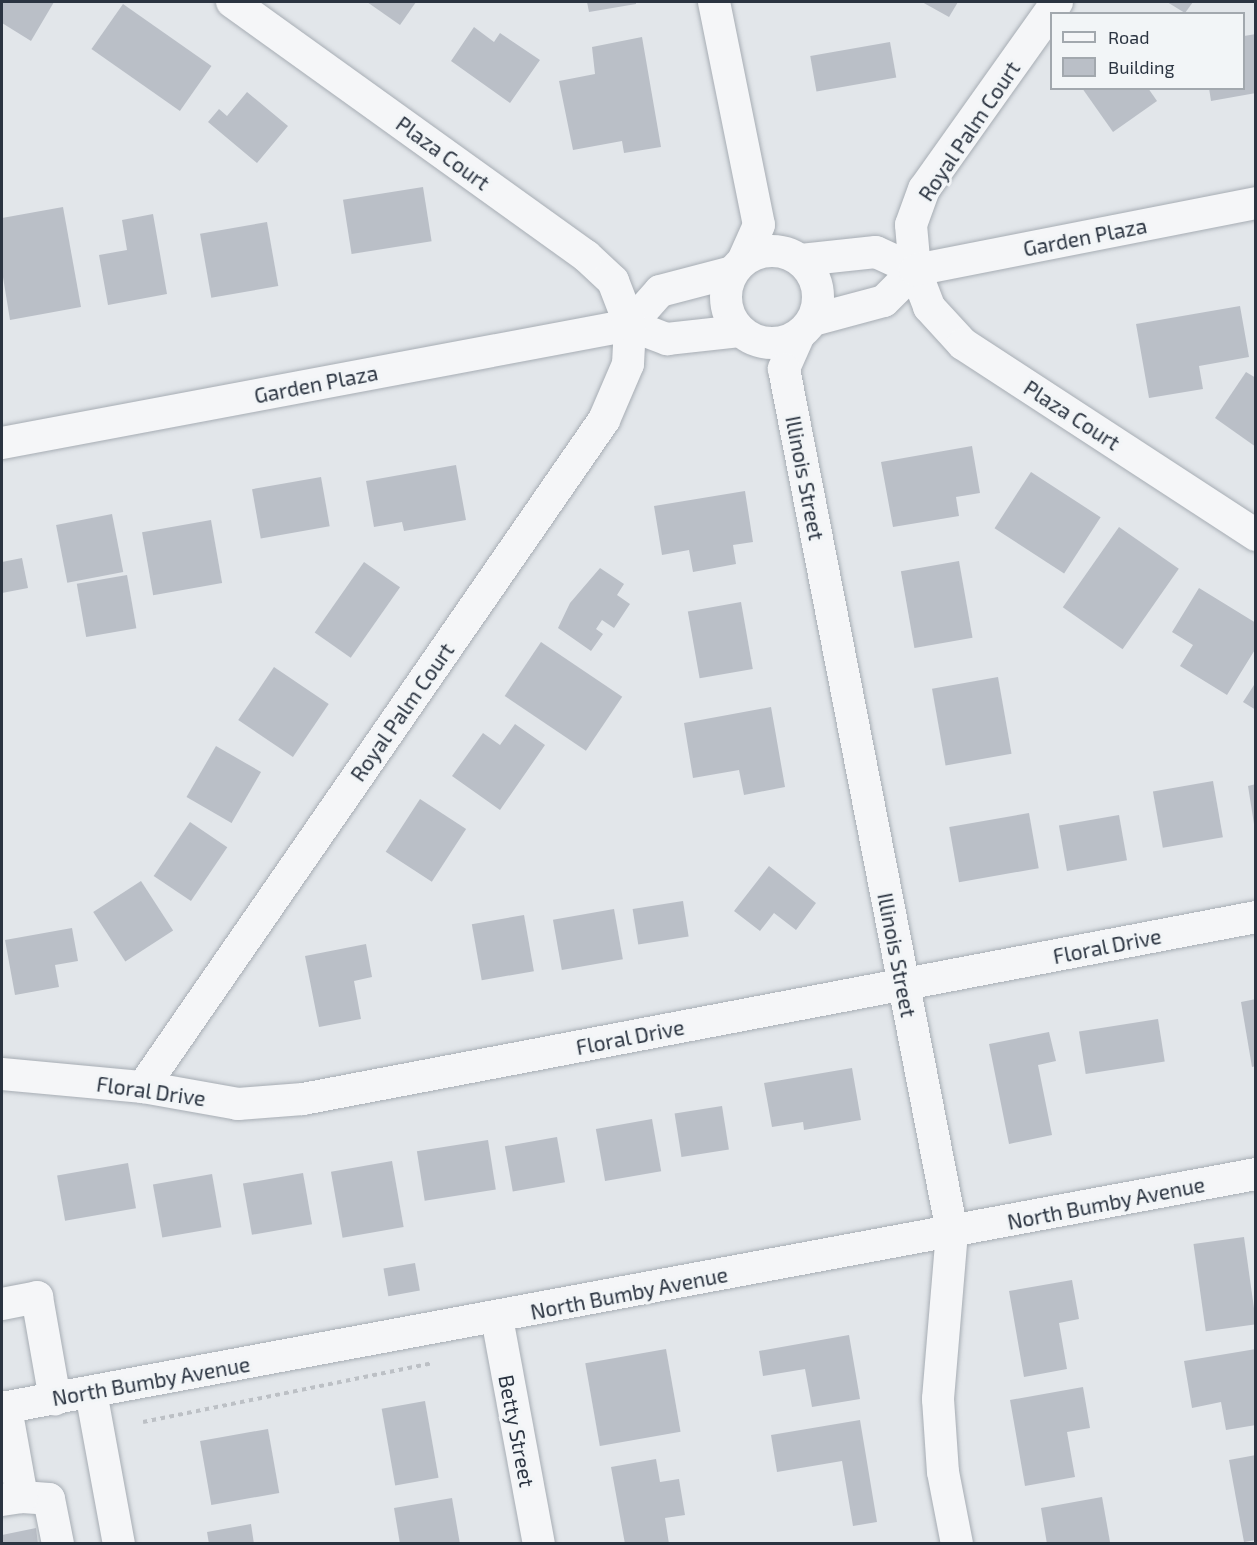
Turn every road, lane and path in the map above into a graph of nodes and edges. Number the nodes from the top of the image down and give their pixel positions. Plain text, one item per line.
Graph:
1 (232, 2) edge
2 (714, 2) edge
3 (1057, 2) edge
4 (1256, 204) edge
5 (759, 225) junction
6 (794, 256) junction
7 (739, 266) junction
8 (915, 270) junction
9 (630, 325) junction
10 (806, 328) junction
11 (749, 337) junction
12 (784, 369) junction
13 (2, 443) edge
14 (1256, 535) edge
15 (1256, 917) edge
16 (902, 985) junction
17 (2, 1074) edge
18 (143, 1087) junction
19 (1256, 1174) edge
20 (952, 1232) junction
21 (3, 1295) edge
22 (497, 1318) junction
23 (439, 1362) dead end
24 (91, 1392) junction
25 (55, 1399) junction
26 (4, 1408) edge
27 (143, 1422) dead end
28 (12, 1498) edge
29 (58, 1544) edge
30 (119, 1544) edge
31 (538, 1544) edge
32 (957, 1544) edge

1 - 9 street, Plaza Court
2 - 5 street
3 - 8 street, Royal Palm Court
4 - 8 street, Garden Plaza
5 - 6 street
5 - 7 street
6 - 7 street
6 - 8 street
6 - 10 street
7 - 9 street
7 - 11 street
8 - 10 street
8 - 14 street, Plaza Court
9 - 11 street
9 - 13 street, Garden Plaza
9 - 18 street, Royal Palm Court
10 - 11 street
10 - 12 street
11 - 12 street
12 - 16 street, Illinois Street
15 - 16 street, Floral Drive
16 - 18 street, Floral Drive
16 - 20 street, Illinois Street
17 - 18 street, Floral Drive
19 - 20 street, North Bumby Avenue
20 - 22 street, North Bumby Avenue
20 - 32 street, Illinois Street
21 - 25 street
22 - 24 street, North Bumby Avenue
22 - 31 street, Betty Street
23 - 27 path
24 - 25 street, North Bumby Avenue
24 - 30 street
25 - 26 street, North Bumby Avenue
26 - 28 street
28 - 29 street

